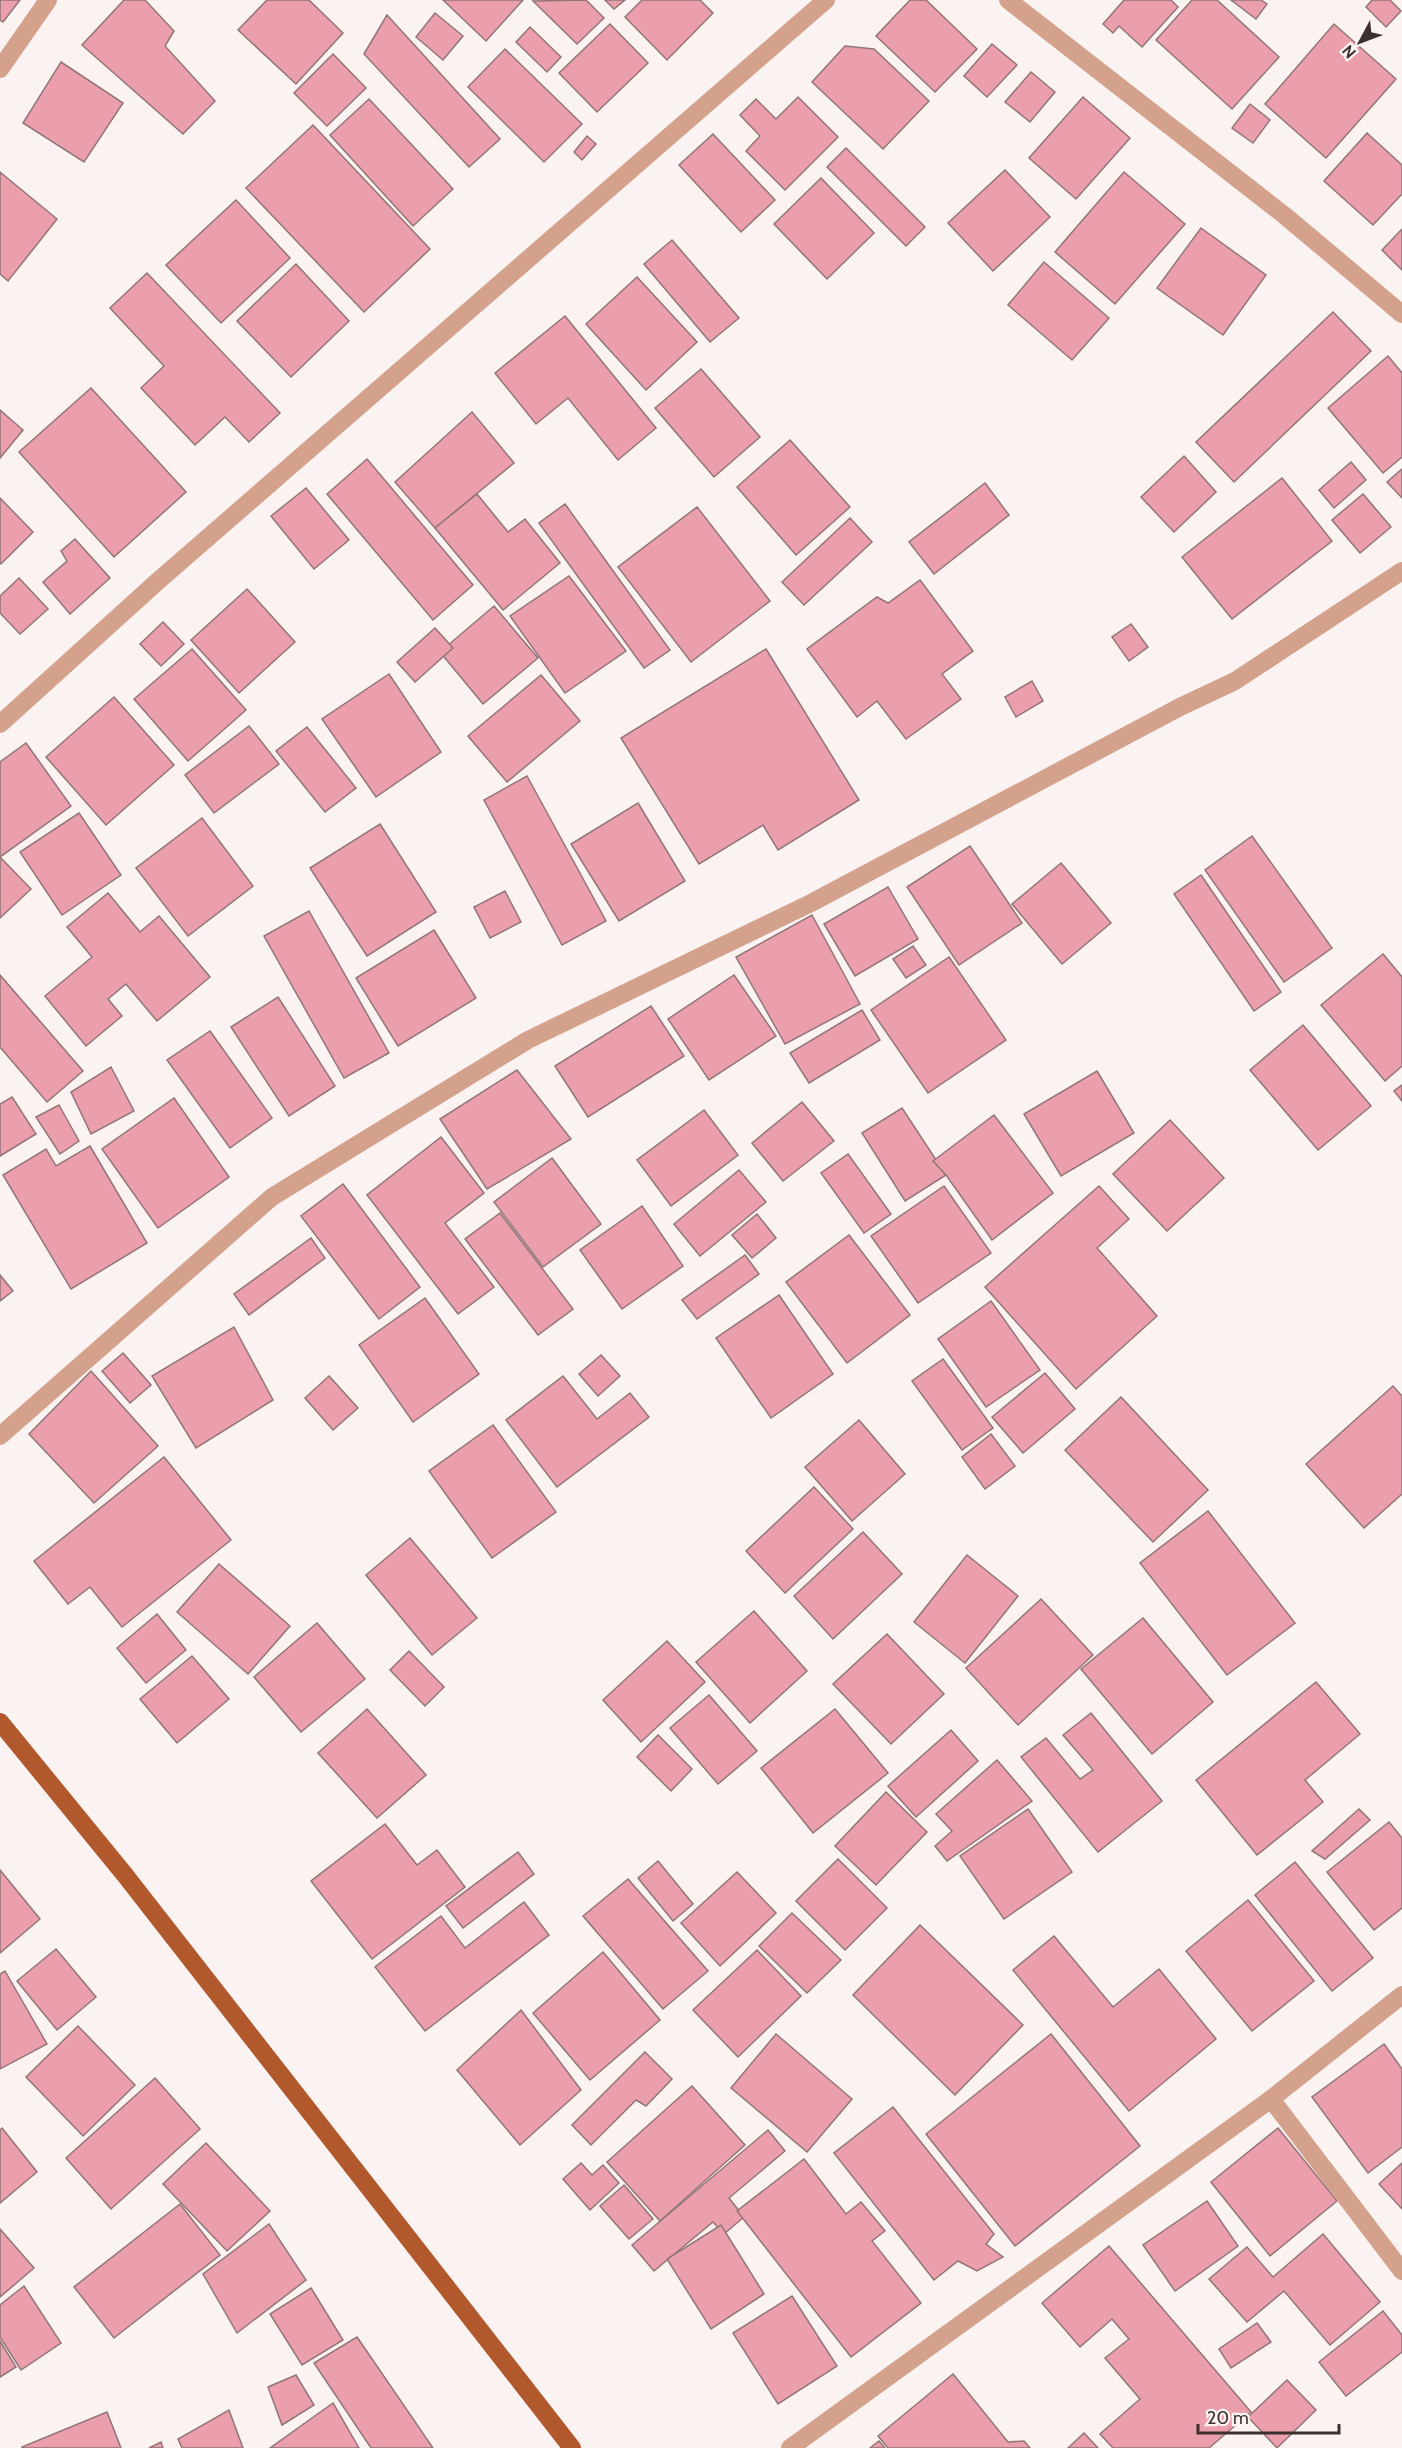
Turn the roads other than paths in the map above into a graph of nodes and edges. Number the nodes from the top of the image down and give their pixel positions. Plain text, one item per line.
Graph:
1 (48, 0) edge
2 (826, 0) edge
3 (1008, 0) edge
4 (0, 69) edge
5 (1402, 314) edge
6 (1402, 571) edge
7 (0, 724) edge
8 (0, 1436) edge
9 (0, 1722) edge
10 (1402, 1995) edge
11 (1271, 2099) junction
12 (1402, 2271) edge
13 (572, 2448) edge
14 (790, 2448) edge

1 - 4 street
2 - 7 street
3 - 5 street
6 - 8 street
9 - 13 main road
10 - 11 street
11 - 12 street
11 - 14 street

